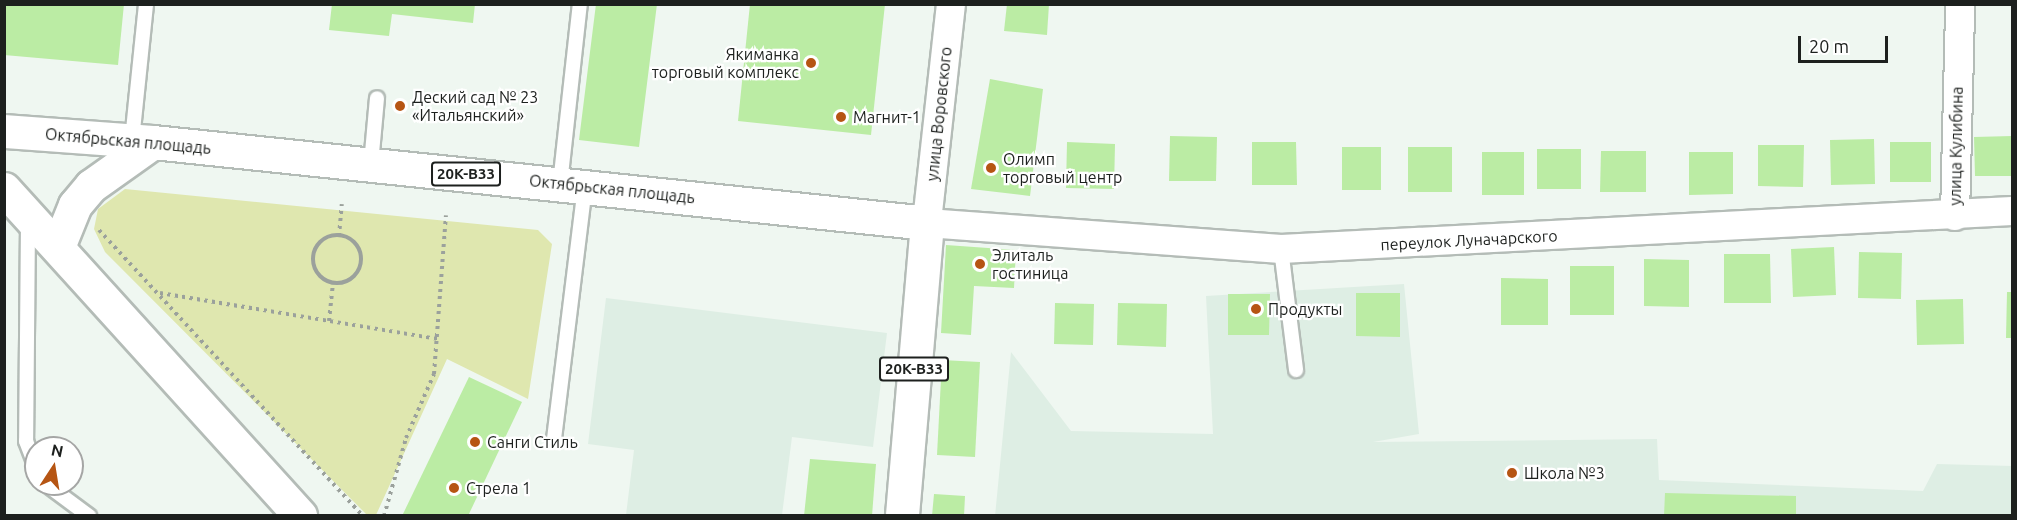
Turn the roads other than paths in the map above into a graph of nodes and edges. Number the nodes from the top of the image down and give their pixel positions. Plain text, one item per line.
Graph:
1 (146, 4) edge
2 (580, 4) edge
3 (951, 4) edge
4 (1960, 4) edge
5 (377, 98) dead end
6 (4, 131) edge
7 (142, 141) junction
8 (371, 164) junction
9 (572, 185) junction
10 (4, 189) edge
11 (2013, 211) edge
12 (29, 215) junction
13 (1954, 216) junction
14 (927, 223) junction
15 (58, 247) junction
16 (1281, 249) junction
17 (1296, 370) dead end
18 (26, 436) edge
19 (554, 439) dead end
20 (62, 496) edge
21 (89, 516) edge
22 (300, 516) edge
23 (902, 516) edge

1 - 7 lane
2 - 9 lane
3 - 14 street, улица Воровского
4 - 13 street, улица Кулибина
5 - 8 lane
6 - 7 main road, Октябрьская площадь / 20К-В33
7 - 8 main road, Октябрьская площадь / 20К-В33
7 - 15 main road
8 - 9 main road, Октябрьская площадь / 20К-В33
9 - 14 main road, Октябрьская площадь / 20К-В33
9 - 19 lane
10 - 12 main road
11 - 13 street, переулок Луначарского
12 - 15 main road
12 - 18 lane
13 - 16 street, переулок Луначарского
14 - 16 street, переулок Луначарского
14 - 23 main road, 20К-В33
15 - 22 main road
16 - 17 lane
20 - 21 lane

